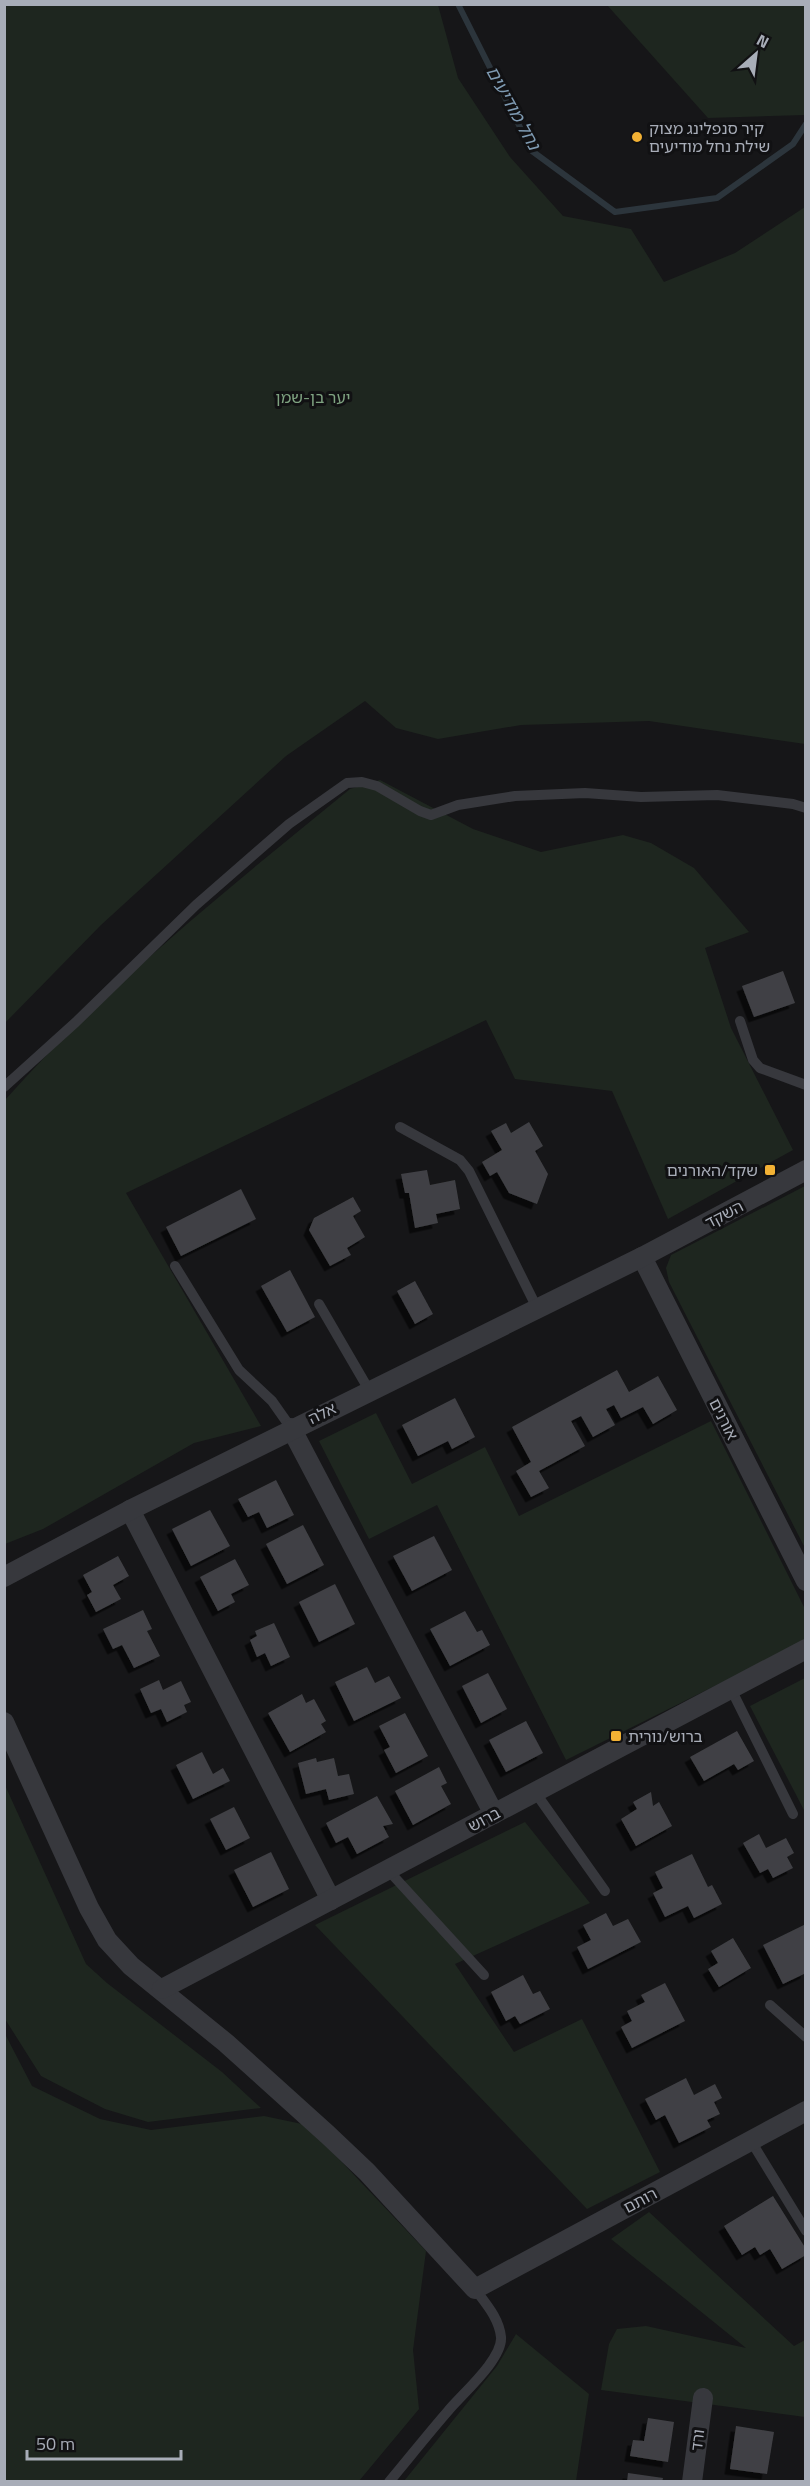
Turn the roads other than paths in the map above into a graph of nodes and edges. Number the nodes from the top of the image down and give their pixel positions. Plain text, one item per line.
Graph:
1 (806, 808) edge
2 (740, 1021) dead end
3 (806, 1085) edge
4 (4, 1087) edge
5 (400, 1127) dead end
6 (806, 1170) edge
7 (642, 1257) junction
8 (175, 1266) dead end
9 (319, 1304) dead end
10 (537, 1308) junction
11 (369, 1390) junction
12 (291, 1428) junction
13 (129, 1510) junction
14 (4, 1577) edge
15 (806, 1581) edge
16 (806, 1649) edge
17 (731, 1689) junction
18 (4, 1722) edge
19 (536, 1792) junction
20 (494, 1814) junction
21 (793, 1814) dead end
22 (388, 1870) junction
23 (605, 1891) dead end
24 (331, 1900) junction
25 (484, 1975) dead end
26 (162, 1989) junction
27 (770, 2005) dead end
28 (806, 2037) edge
29 (806, 2112) edge
30 (751, 2140) junction
31 (806, 2231) edge
32 (475, 2289) junction
33 (703, 2397) dead end
34 (389, 2481) edge
35 (692, 2481) edge

1 - 4 lane
2 - 3 lane
5 - 10 lane
6 - 7 street, השקד
7 - 10 street, אלה
7 - 15 street, אורנים
8 - 12 lane
9 - 11 lane
10 - 11 street, אלה
11 - 12 street, אלה
12 - 13 street, אלה
12 - 20 street
13 - 14 street, אלה
13 - 24 street
16 - 17 street, ברוש
17 - 19 street, ברוש
17 - 21 lane
18 - 26 street
19 - 20 street, ברוש
19 - 23 lane
20 - 22 street, ברוש
22 - 24 street, ברוש
22 - 25 lane
24 - 26 street, ברוש
26 - 32 street
27 - 28 lane
29 - 30 street, רותם
30 - 31 lane
30 - 32 street, רותם
32 - 34 lane
33 - 35 street, ורד

